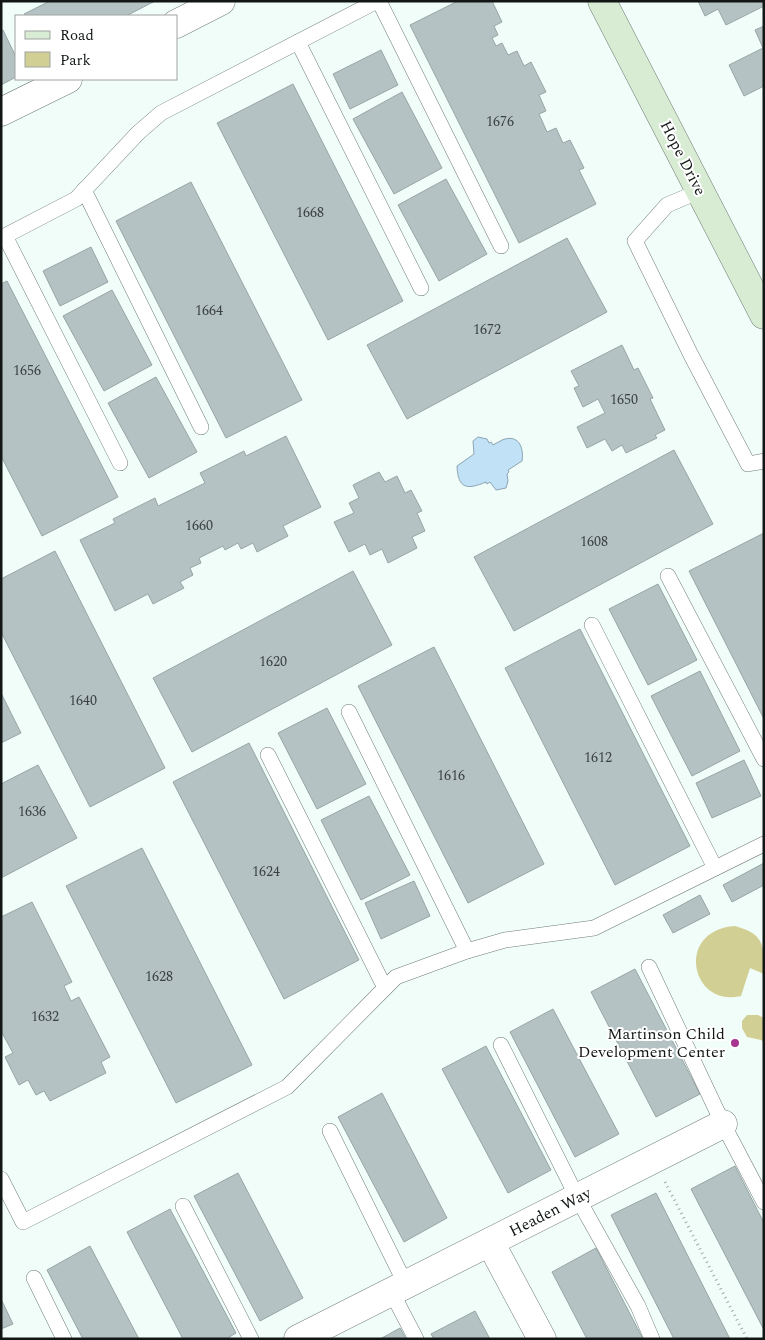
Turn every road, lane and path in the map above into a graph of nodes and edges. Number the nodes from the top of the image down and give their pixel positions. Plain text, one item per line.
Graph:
1 (221, 1) edge
2 (378, 1) edge
3 (602, 1) edge
4 (178, 23) edge
5 (298, 42) junction
6 (66, 80) edge
7 (1, 112) edge
8 (84, 190) junction
9 (700, 191) junction
10 (3, 237) edge
11 (501, 246) dead end
12 (421, 288) dead end
13 (764, 315) edge
14 (202, 427) dead end
15 (764, 461) edge
16 (120, 463) dead end
17 (668, 576) dead end
18 (592, 625) dead end
19 (349, 712) dead end
20 (268, 755) dead end
21 (764, 759) edge
22 (764, 844) edge
23 (715, 868) junction
24 (467, 951) junction
25 (649, 967) dead end
26 (385, 988) junction
27 (501, 1045) dead end
28 (723, 1124) junction
29 (330, 1131) dead end
30 (653, 1159) junction
31 (1, 1179) edge
32 (577, 1197) junction
33 (764, 1202) edge
34 (183, 1206) dead end
35 (490, 1242) junction
36 (34, 1278) dead end
37 (398, 1287) junction
38 (64, 1339) edge
39 (251, 1339) edge
40 (298, 1339) edge
41 (416, 1339) edge
42 (542, 1339) edge
43 (652, 1339) edge
44 (747, 1339) edge

1 - 4 street
2 - 5 lane
2 - 11 lane
3 - 9 street, Hope Drive
5 - 8 lane
5 - 12 lane
6 - 7 street
8 - 10 lane
8 - 14 lane
9 - 13 street, Hope Drive
9 - 15 lane
10 - 16 lane
17 - 21 lane
18 - 23 lane
19 - 24 lane
20 - 26 lane
22 - 23 lane
23 - 24 lane
24 - 26 lane
25 - 28 lane
26 - 31 lane
27 - 32 lane
28 - 30 street, Headen Way
28 - 33 lane
29 - 37 lane
30 - 32 street, Headen Way
30 - 44 path
32 - 35 street, Headen Way
32 - 43 lane
34 - 39 lane
35 - 37 street, Headen Way
35 - 42 street
36 - 38 lane
37 - 40 street, Headen Way
37 - 41 lane

